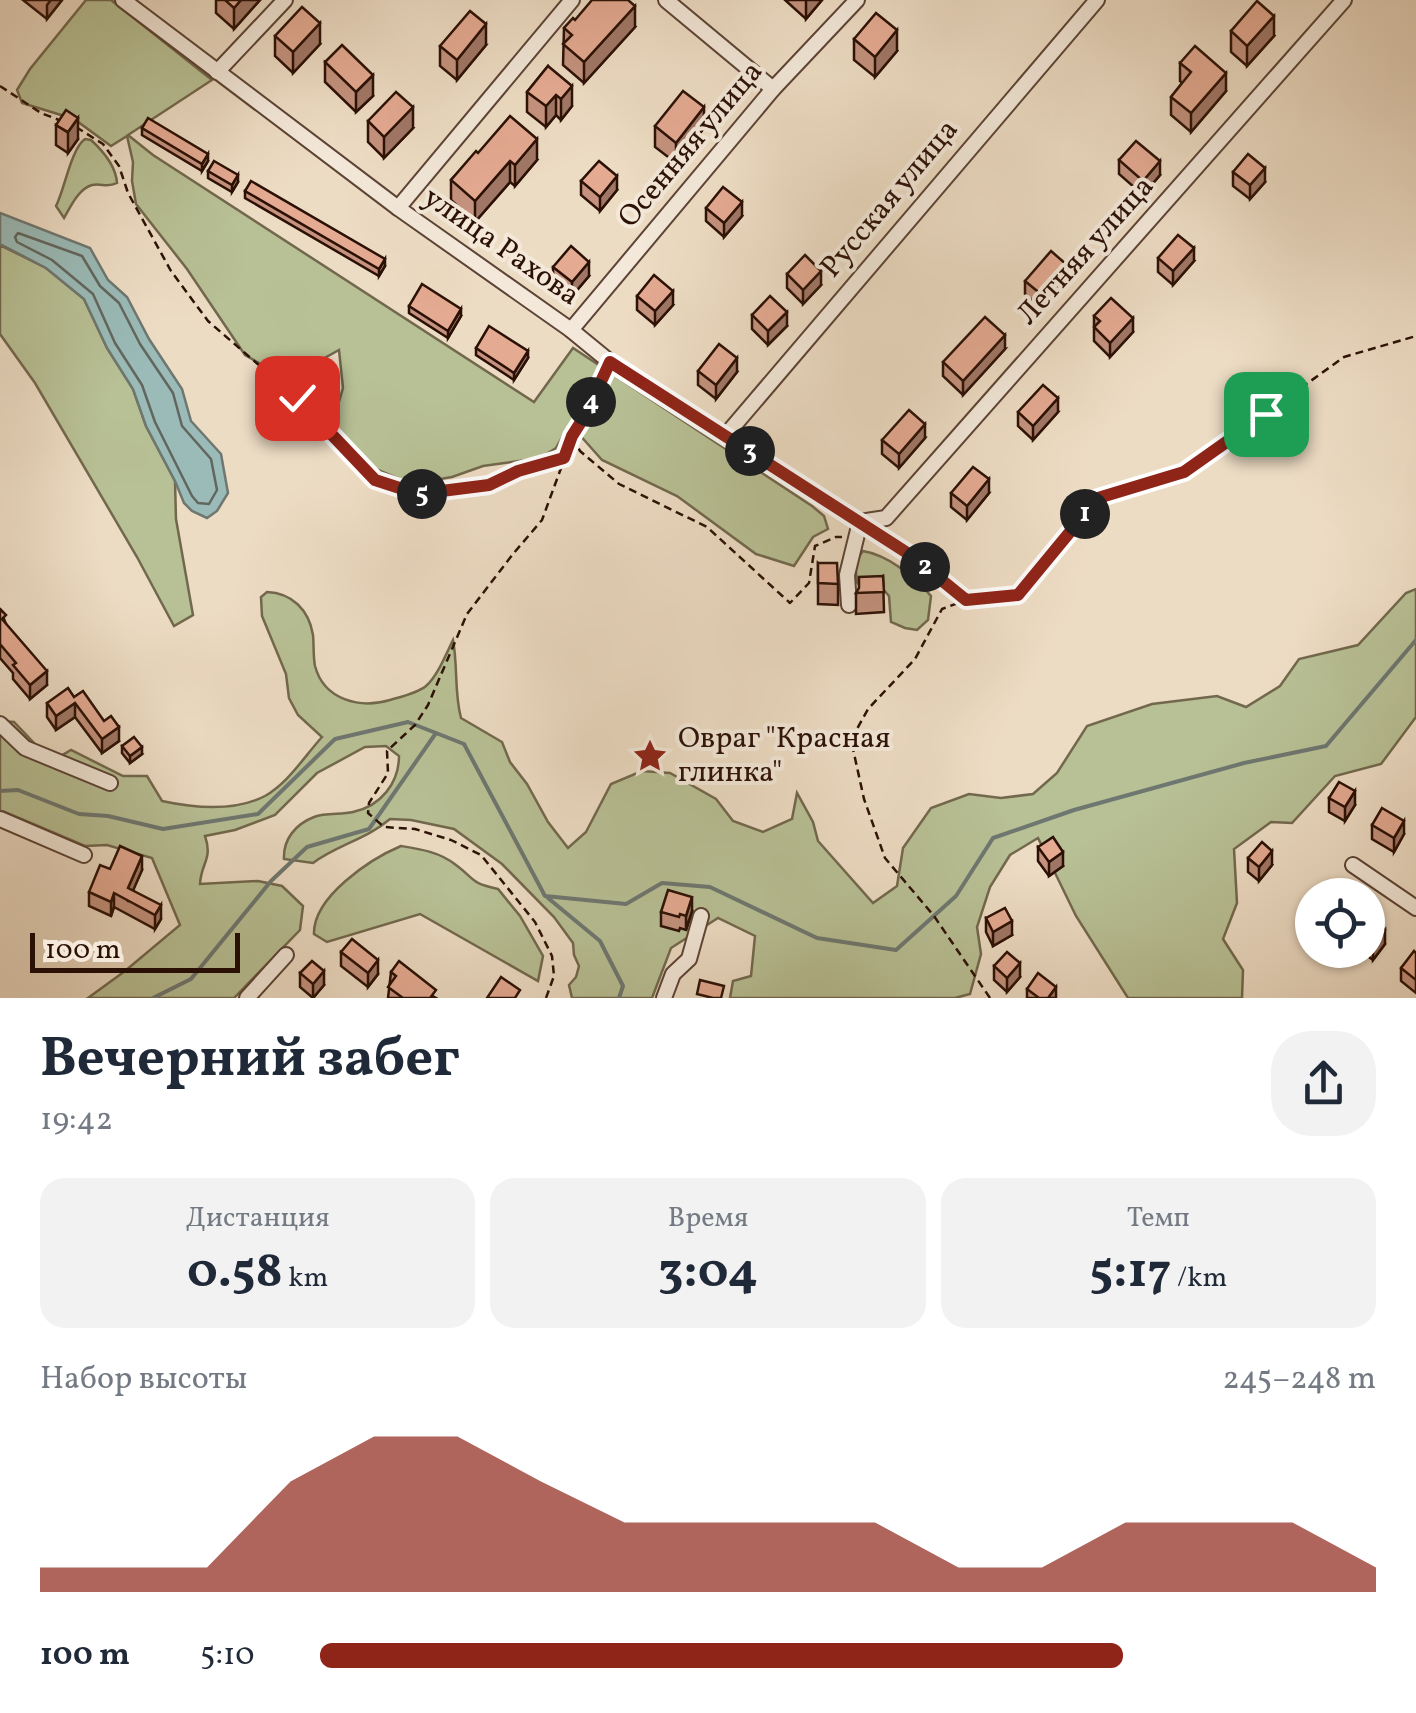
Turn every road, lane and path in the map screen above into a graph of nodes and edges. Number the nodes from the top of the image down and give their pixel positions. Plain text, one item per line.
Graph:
1 (123, 0) edge
2 (285, 0) edge
3 (572, 0) edge
4 (666, 0) edge
5 (857, 0) edge
6 (1097, 0) edge
7 (1344, 0) edge
8 (217, 72) junction
9 (0, 86) edge
10 (772, 89) junction
11 (398, 208) junction
12 (571, 330) junction
13 (1416, 336) edge
14 (610, 362) junction
15 (726, 435) junction
16 (572, 436) junction
17 (564, 458) junction
18 (858, 529) junction
19 (966, 600) junction
20 (848, 605) dead end
21 (0, 724) edge
22 (110, 783) dead end
23 (0, 819) edge
24 (84, 855) dead end
25 (1353, 865) dead end
26 (1416, 908) edge
27 (701, 916) dead end
28 (286, 955) dead end
29 (247, 998) edge
30 (546, 998) edge
31 (664, 998) edge
32 (990, 998) edge

1 - 8 street, улица Рахова
2 - 8 street
3 - 11 street
4 - 10 street
5 - 10 street, Осенняя улица
6 - 15 street, Русская улица
7 - 18 street, Летняя улица
8 - 11 street, улица Рахова
9 - 17 path
10 - 12 street, Осенняя улица
11 - 12 street, улица Рахова
12 - 14 street, улица Рахова
13 - 19 path
14 - 15 street, улица Рахова
14 - 16 path
15 - 18 street, улица Рахова
16 - 17 path
16 - 18 path
17 - 30 path
18 - 19 path
18 - 20 street
19 - 32 path
21 - 22 street
23 - 24 street
25 - 26 street
27 - 31 street
28 - 29 street

